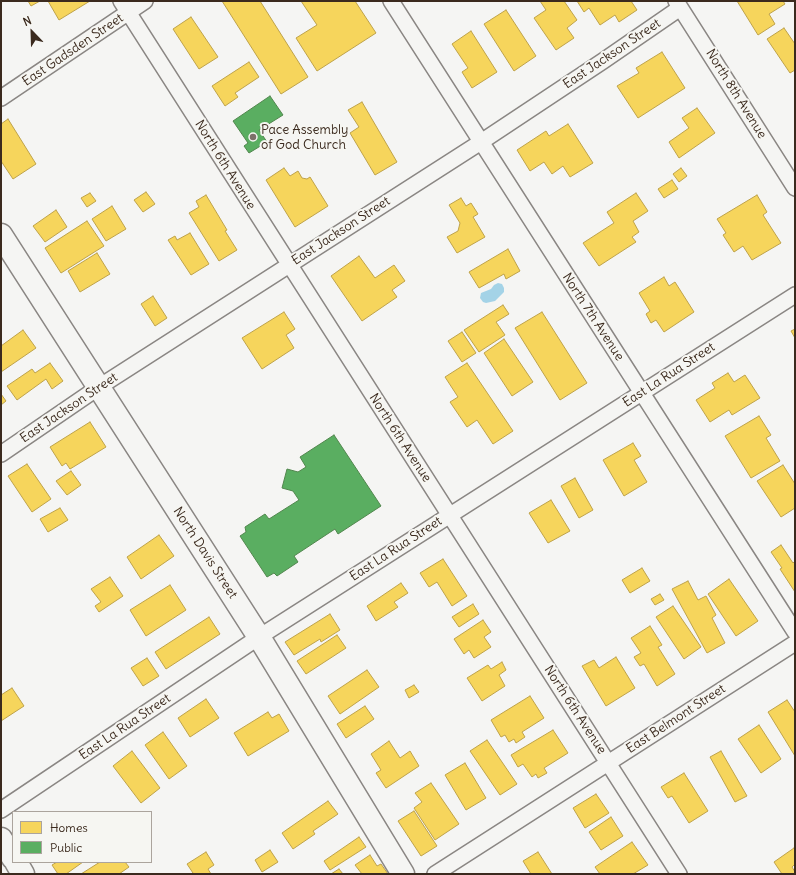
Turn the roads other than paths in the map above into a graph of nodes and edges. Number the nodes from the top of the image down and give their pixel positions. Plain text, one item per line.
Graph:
1 (145, 1) edge
2 (391, 1) edge
3 (678, 4) edge
4 (125, 7) edge
5 (1, 98) edge
6 (481, 142) junction
7 (795, 188) edge
8 (1, 235) edge
9 (289, 264) junction
10 (795, 295) edge
11 (99, 388) junction
12 (642, 393) junction
13 (1, 454) edge
14 (450, 515) junction
15 (795, 632) edge
16 (259, 637) junction
17 (795, 643) edge
18 (608, 763) junction
19 (1, 810) edge
20 (1, 839) edge
21 (12, 856) edge
22 (17, 863) edge
23 (23, 874) edge
24 (403, 874) edge
25 (435, 874) edge
26 (679, 874) edge

1 - 4 street, East Gadsden Street
2 - 6 street, North 7th Avenue
3 - 6 street, East Jackson Street
3 - 7 street, North 8th Avenue
4 - 5 street, East Gadsden Street
4 - 9 street, North 6th Avenue
6 - 9 street, East Jackson Street
6 - 12 street, North 7th Avenue
8 - 11 main road, North Davis Street
9 - 11 street, East Jackson Street
9 - 14 street, North 6th Avenue
10 - 12 street, East La Rua Street
11 - 13 street, East Jackson Street
11 - 16 main road, North Davis Street
12 - 14 street, East La Rua Street
12 - 15 street, North 7th Avenue
14 - 16 street, East La Rua Street
14 - 18 street, North 6th Avenue
16 - 19 street, East La Rua Street
16 - 24 main road, North Davis Street
17 - 18 street, East Belmont Street
18 - 25 street, East Belmont Street
18 - 26 street, North 6th Avenue
20 - 21 main road
22 - 23 main road

